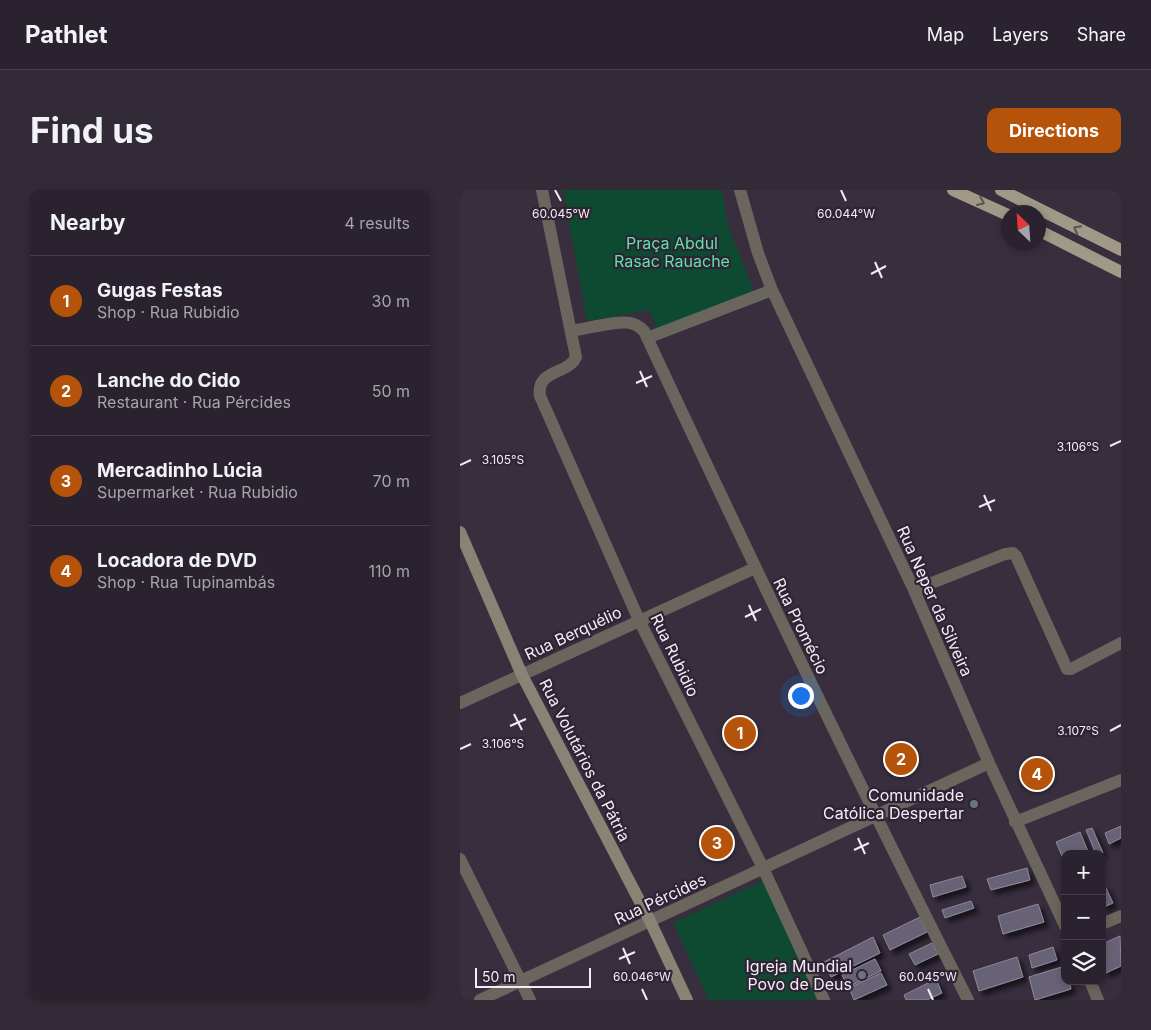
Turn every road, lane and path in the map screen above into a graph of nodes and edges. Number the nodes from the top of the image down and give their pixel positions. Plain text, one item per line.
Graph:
1 (542, 190) edge
2 (740, 190) edge
3 (953, 190) edge
4 (1001, 190) edge
5 (1001, 212) edge
6 (1046, 234) edge
7 (1121, 250) edge
8 (1121, 272) edge
9 (772, 290) junction
10 (571, 331) junction
11 (647, 338) junction
12 (460, 532) edge
13 (755, 568) junction
14 (914, 590) junction
15 (639, 620) junction
16 (1121, 643) edge
17 (522, 675) junction
18 (460, 703) edge
19 (989, 763) junction
20 (1121, 780) edge
21 (876, 816) junction
22 (1015, 822) junction
23 (460, 859) edge
24 (763, 868) junction
25 (1121, 916) edge
26 (1061, 918) edge
27 (650, 921) junction
28 (1106, 922) edge
29 (521, 981) junction
30 (1092, 985) edge
31 (480, 1000) edge
32 (530, 1000) edge
33 (687, 1000) edge
34 (824, 1000) edge
35 (968, 1000) edge
36 (1098, 1000) edge

1 - 10 street
2 - 9 street, Rua Neper da Silveira
3 -> 5 main road
7 -> 4 main road
6 - 8 main road
9 - 11 street
9 - 14 street, Rua Neper da Silveira
10 - 11 street, Rua Promécio
10 - 15 street, Rua Rubidio
11 - 13 street, Rua Promécio
12 - 17 street, Rua Volutários da Pátria
13 - 15 street, Rua Berquélio
13 - 21 street, Rua Promécio
14 - 16 street
14 - 19 street, Rua Neper da Silveira
15 - 17 street, Rua Berquélio
15 - 24 street, Rua Rubidio
17 - 18 street, Rua Berquélio
17 - 27 street, Rua Volutários da Pátria
19 - 21 street, Rua Pércides
19 - 22 street, Rua Neper da Silveira
20 - 22 street
21 - 24 street, Rua Pércides
21 - 35 street, Rua Promécio
22 - 26 street, Rua Neper da Silveira
23 - 29 street
24 - 27 street, Rua Pércides
24 - 34 street, Rua Rubidio
25 - 28 street
27 - 29 street, Rua Pércides
27 - 33 street, Rua Volutários da Pátria
29 - 31 street, Rua Pércides
29 - 32 street
30 - 36 street

